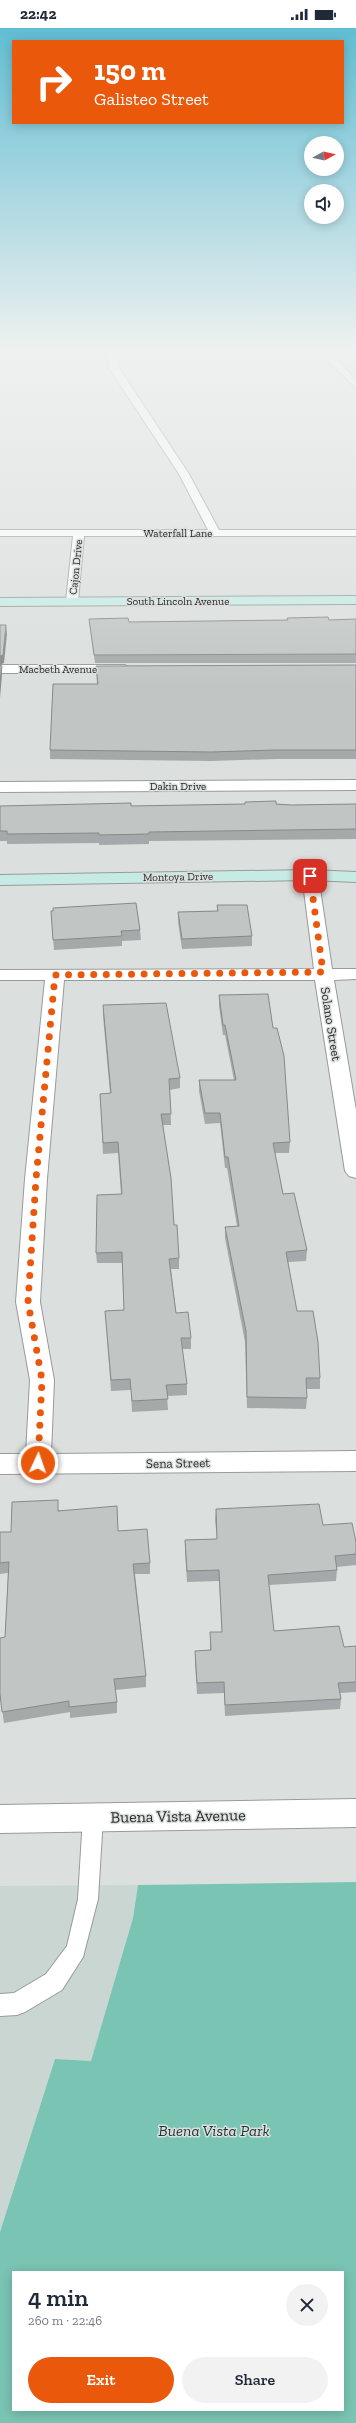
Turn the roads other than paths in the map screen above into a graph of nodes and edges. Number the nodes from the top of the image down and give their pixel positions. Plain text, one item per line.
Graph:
1 (177, 463) edge
2 (79, 532) junction
3 (0, 533) edge
4 (214, 533) junction
5 (356, 533) edge
6 (356, 600) edge
7 (72, 601) junction
8 (0, 602) edge
9 (0, 668) edge
10 (136, 669) edge
11 (356, 786) edge
12 (0, 787) edge
13 (310, 876) junction
14 (356, 877) edge
15 (0, 880) edge
16 (323, 972) junction
17 (356, 974) edge
18 (0, 975) edge
19 (55, 975) junction
20 (356, 1171) edge
21 (356, 1461) edge
22 (38, 1463) junction
23 (0, 1464) edge
24 (356, 1814) edge
25 (93, 1817) junction
26 (0, 1819) edge
27 (0, 2005) edge

1 - 4 street
2 - 3 street, Waterfall Lane
2 - 4 street, Waterfall Lane
2 - 7 street, Cajon Drive
4 - 5 street, Waterfall Lane
6 - 7 main road, South Lincoln Avenue
7 - 8 main road, South Lincoln Avenue
9 - 10 street, Macbeth Avenue
11 - 12 street, Dakin Drive
13 - 14 main road, Montoya Drive
13 - 15 main road, Montoya Drive
13 - 16 street, Solano Street
16 - 17 street
16 - 19 street
16 - 20 street, Solano Street
18 - 19 street
19 - 22 street
21 - 22 street, Sena Street
22 - 23 street, Sena Street
24 - 25 street, Buena Vista Avenue
25 - 26 street, Buena Vista Avenue
25 - 27 lane

